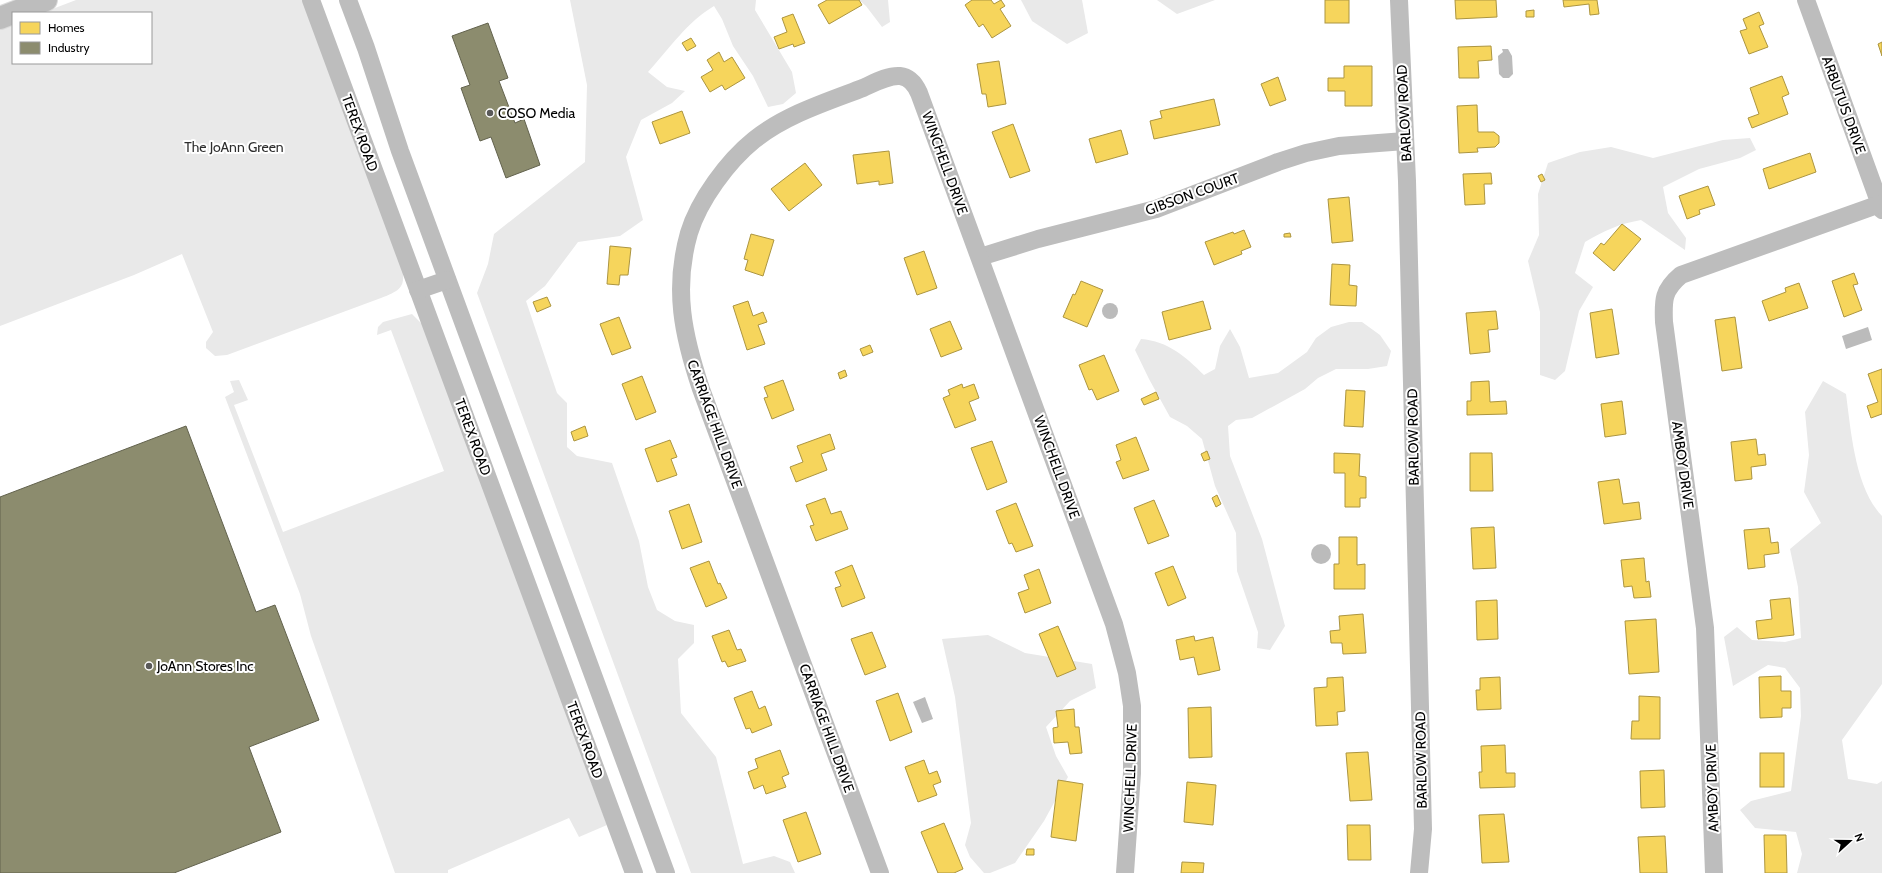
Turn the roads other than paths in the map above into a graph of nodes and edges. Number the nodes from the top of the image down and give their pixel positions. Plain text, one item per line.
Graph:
1 (46, 0) edge
2 (311, 0) edge
3 (348, 0) edge
4 (1399, 0) edge
5 (1806, 0) edge
6 (15, 12) edge
7 (12, 13) edge
8 (0, 18) edge
9 (906, 78) joint
10 (1405, 141) junction
11 (1881, 207) edge
12 (980, 257) junction
13 (448, 280) junction
14 (418, 290) junction
15 (646, 819) junction
16 (618, 830) junction
17 (634, 873) edge
18 (666, 873) edge
19 (880, 873) edge
20 (1125, 873) edge
21 (1419, 873) edge
22 (1714, 873) edge

1 - 6 main road
2 - 14 street, TEREX ROAD
3 - 13 street
4 - 10 street, BARLOW ROAD
5 - 11 street, ARBUTUS DRIVE
7 - 8 main road
9 - 12 street, WINCHELL DRIVE
9 - 19 street, CARRIAGE HILL DRIVE
10 - 12 street, GIBSON COURT
10 - 21 street, BARLOW ROAD
11 - 22 street, AMBOY DRIVE
12 - 20 street, WINCHELL DRIVE
13 - 14 street
13 - 15 street
14 - 16 street, TEREX ROAD
15 - 16 street
15 - 18 street
16 - 17 street, TEREX ROAD

